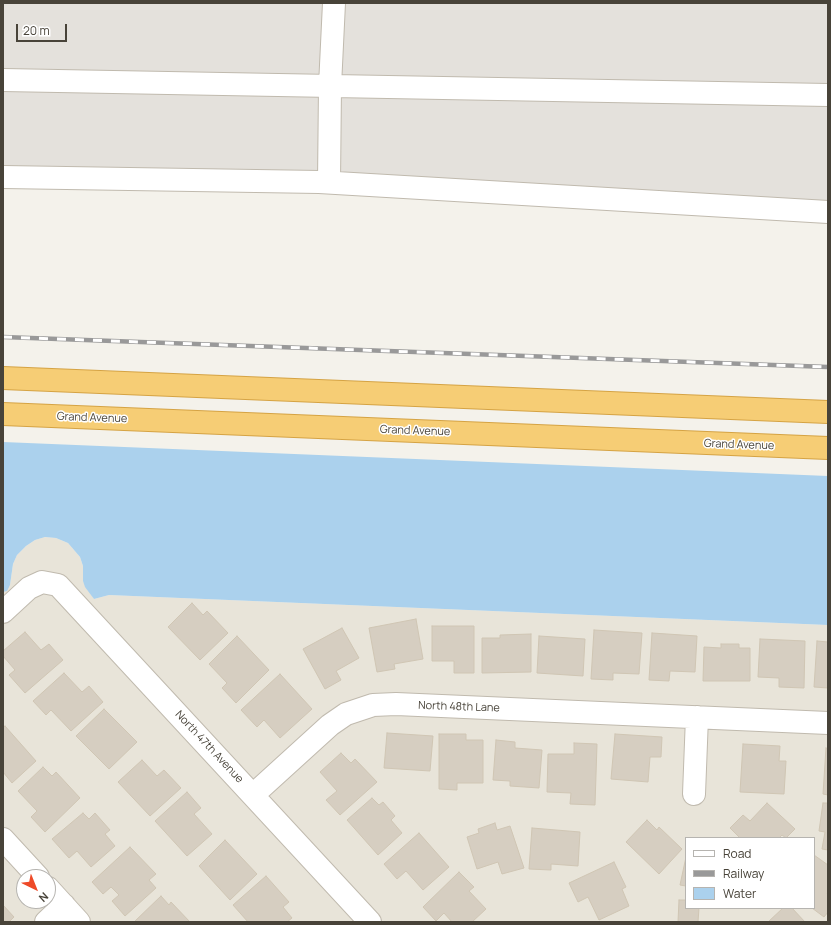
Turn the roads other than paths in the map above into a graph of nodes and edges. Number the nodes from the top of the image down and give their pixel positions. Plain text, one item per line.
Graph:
1 (334, 3) edge
2 (3, 80) edge
3 (330, 86) junction
4 (828, 95) edge
5 (3, 177) edge
6 (329, 182) junction
7 (828, 212) edge
8 (3, 378) edge
9 (828, 412) edge
10 (3, 414) edge
11 (828, 448) edge
12 (3, 612) edge
13 (697, 717) junction
14 (828, 723) edge
15 (694, 794) dead end
16 (253, 796) junction
17 (3, 839) edge
18 (31, 869) edge
19 (56, 896) edge
20 (64, 905) junction
21 (46, 922) edge
22 (80, 922) edge
23 (370, 922) edge

1 - 3 street
2 - 3 street
3 - 4 street
3 - 6 street
5 - 6 street
6 - 7 street
8 - 9 highway
10 - 11 highway, Grand Avenue
12 - 16 street, North 47th Avenue
13 - 14 street, North 48th Lane
13 - 15 street
13 - 16 street, North 48th Lane
16 - 23 street, North 47th Avenue
17 - 18 street
19 - 20 street
20 - 21 street
20 - 22 street

